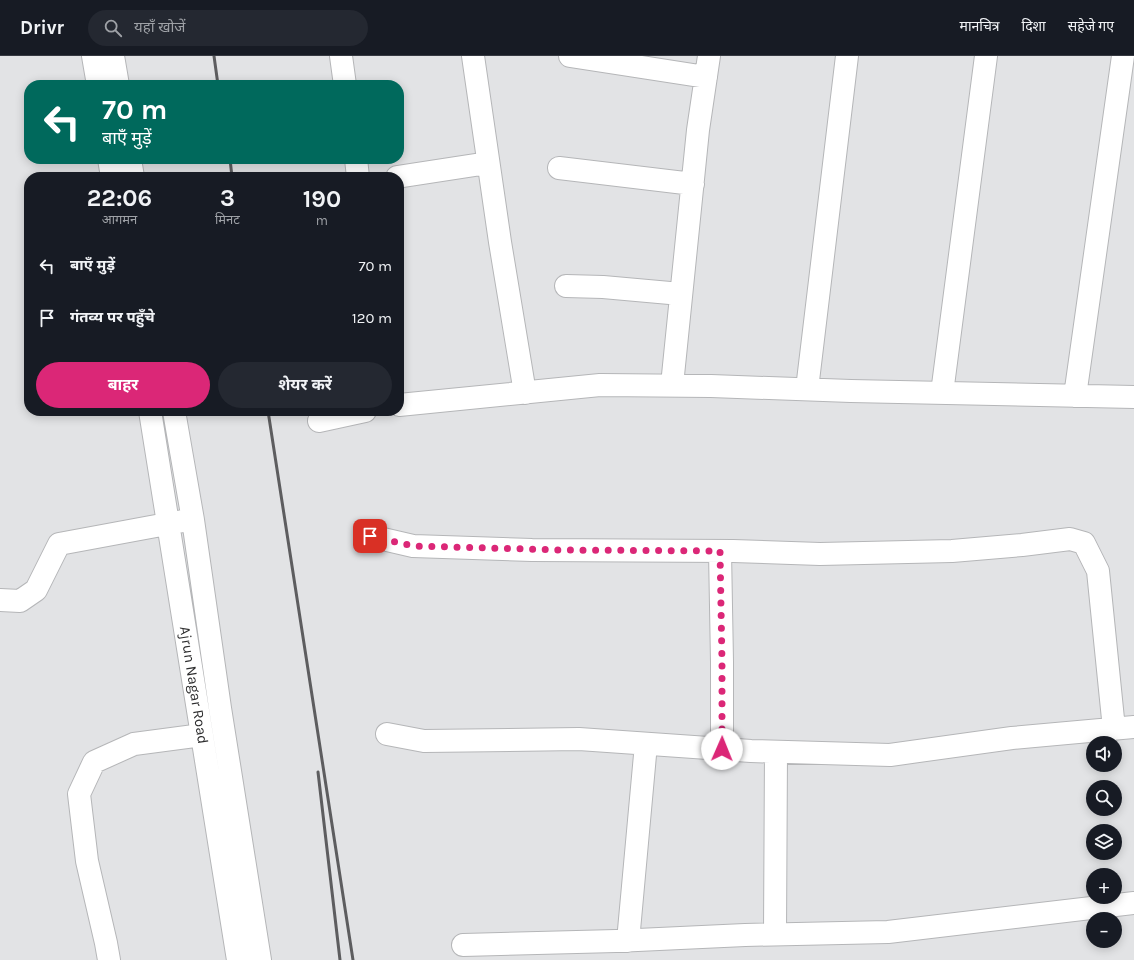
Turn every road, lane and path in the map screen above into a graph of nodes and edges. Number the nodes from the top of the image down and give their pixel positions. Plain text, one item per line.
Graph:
1 (93, 56) edge
2 (113, 56) edge
3 (341, 56) edge
4 (473, 56) edge
5 (570, 56) edge
6 (709, 56) edge
7 (847, 56) edge
8 (986, 56) edge
9 (1123, 56) edge
10 (706, 77) junction
11 (97, 80) edge
12 (117, 80) edge
13 (344, 80) edge
14 (488, 163) junction
15 (559, 168) dead end
16 (404, 176) edge
17 (693, 184) junction
18 (566, 286) dead end
19 (681, 294) junction
20 (672, 386) junction
21 (808, 390) junction
22 (525, 392) junction
23 (942, 393) junction
24 (1075, 396) junction
25 (1134, 397) edge
26 (404, 404) edge
27 (151, 416) edge
28 (175, 416) edge
29 (342, 416) edge
30 (319, 421) dead end
31 (193, 520) junction
32 (168, 524) junction
33 (370, 536) dead end
34 (720, 551) junction
35 (0, 600) edge
36 (1124, 728) edge
37 (387, 734) dead end
38 (202, 735) junction
39 (646, 744) junction
40 (722, 749) junction
41 (776, 752) junction
42 (1134, 903) edge
43 (775, 934) junction
44 (628, 941) junction
45 (463, 945) dead end
46 (108, 960) edge
47 (238, 960) edge
48 (260, 960) edge

1 - 11 street
2 - 12 street
3 - 13 street
4 - 14 street
5 - 10 street
6 - 10 street
7 - 21 street
8 - 23 street
9 - 24 street
10 - 17 street
14 - 16 street
14 - 22 street
15 - 17 street
17 - 19 street
18 - 19 street
19 - 20 street
20 - 21 street
20 - 22 street
21 - 23 street
22 - 26 street
23 - 24 street
24 - 25 street
27 - 32 street, Ajrun Nagar Road
28 - 31 street, Ajrun Nagar Road
29 - 30 street
31 - 32 street
31 - 48 street, Ajrun Nagar Road
32 - 35 street
32 - 38 street, Ajrun Nagar Road
33 - 34 street
34 - 36 street
34 - 40 street
36 - 41 street
37 - 39 street
38 - 46 street
38 - 47 street, Ajrun Nagar Road
39 - 40 street
39 - 44 street
40 - 41 street
41 - 43 street
42 - 43 street
43 - 44 street
44 - 45 street

